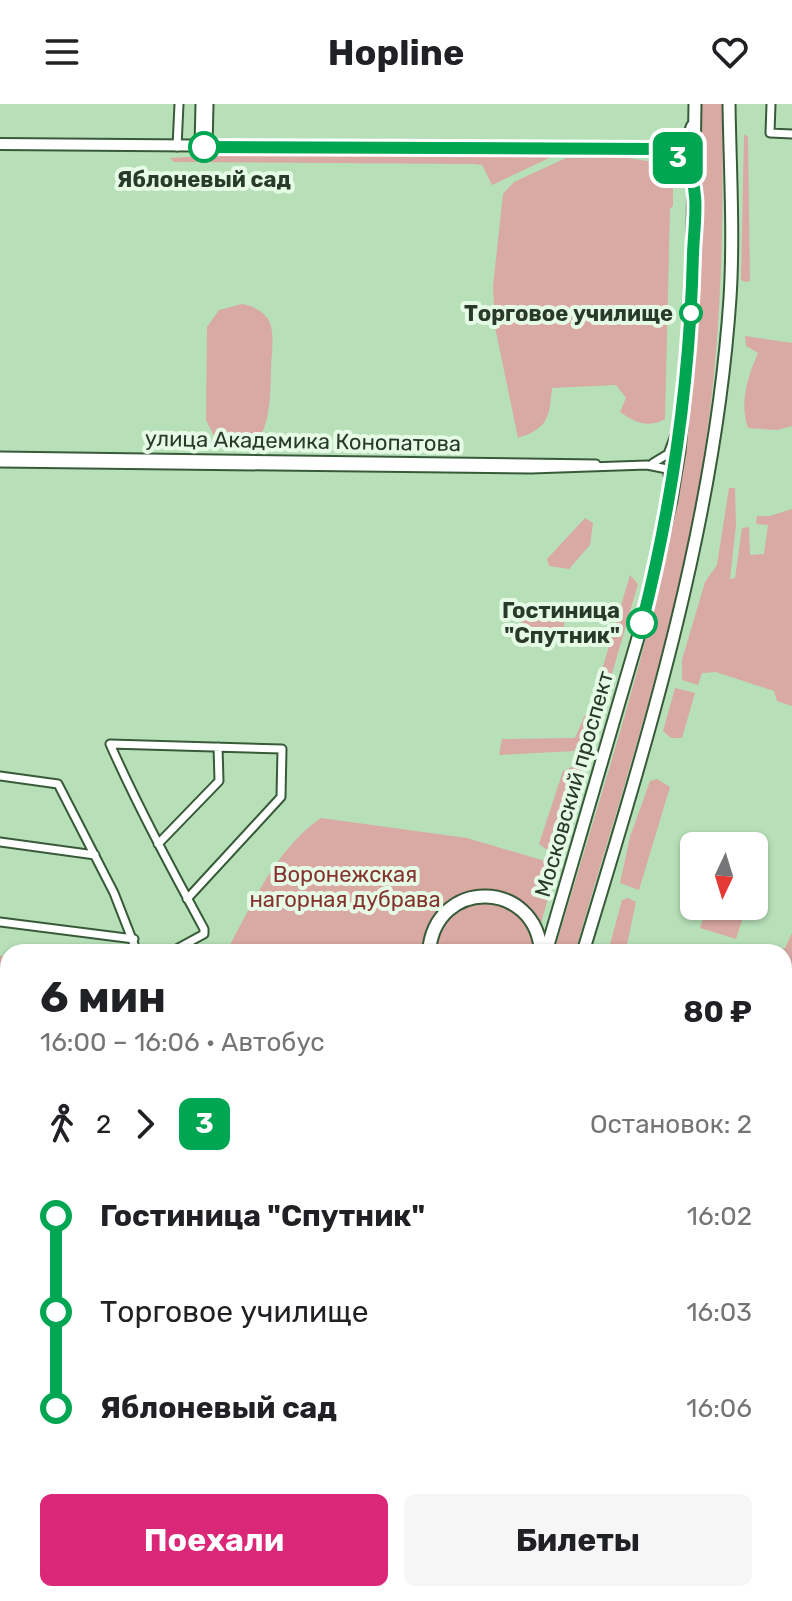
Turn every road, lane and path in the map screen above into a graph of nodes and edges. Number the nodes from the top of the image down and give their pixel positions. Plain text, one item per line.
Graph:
1 (179, 104) edge
2 (201, 104) edge
3 (208, 104) edge
4 (729, 104) edge
5 (771, 104) edge
6 (695, 108) edge
7 (792, 134) edge
8 (0, 144) edge
9 (177, 147) junction
10 (204, 147) junction
11 (655, 149) junction
12 (695, 188) junction
13 (683, 409) junction
14 (0, 456) edge
15 (0, 463) edge
16 (647, 465) junction
17 (605, 468) junction
18 (671, 500) junction
19 (218, 747) junction
20 (0, 776) edge
21 (0, 842) edge
22 (158, 844) junction
23 (95, 855) junction
24 (187, 899) junction
25 (0, 922) edge
26 (134, 939) junction
27 (135, 944) edge
28 (186, 944) edge
29 (431, 944) edge
30 (540, 944) edge
31 (545, 944) edge
32 (585, 944) edge

1 - 9 street
2 - 10 street
3 - 10 street
4 - 32 main road
5 - 7 street
6 - 11 main road
6 - 12 main road, Московский проспект
8 - 9 main road
9 - 10 main road
10 - 11 main road
11 - 12 main road
12 - 13 main road, Московский проспект
13 - 16 street
13 - 18 main road, Московский проспект
14 - 17 street, улица Академика Конопатова
15 - 17 street, улица Академика Конопатова
16 - 17 street, улица Академика Конопатова
16 - 18 street
18 - 31 main road, Московский проспект
19 - 22 street
19 - 22 street
19 - 24 street
20 - 23 street
21 - 23 street
22 - 24 street
23 - 26 street
24 - 28 street
25 - 26 street
26 - 27 street
29 - 30 highway

